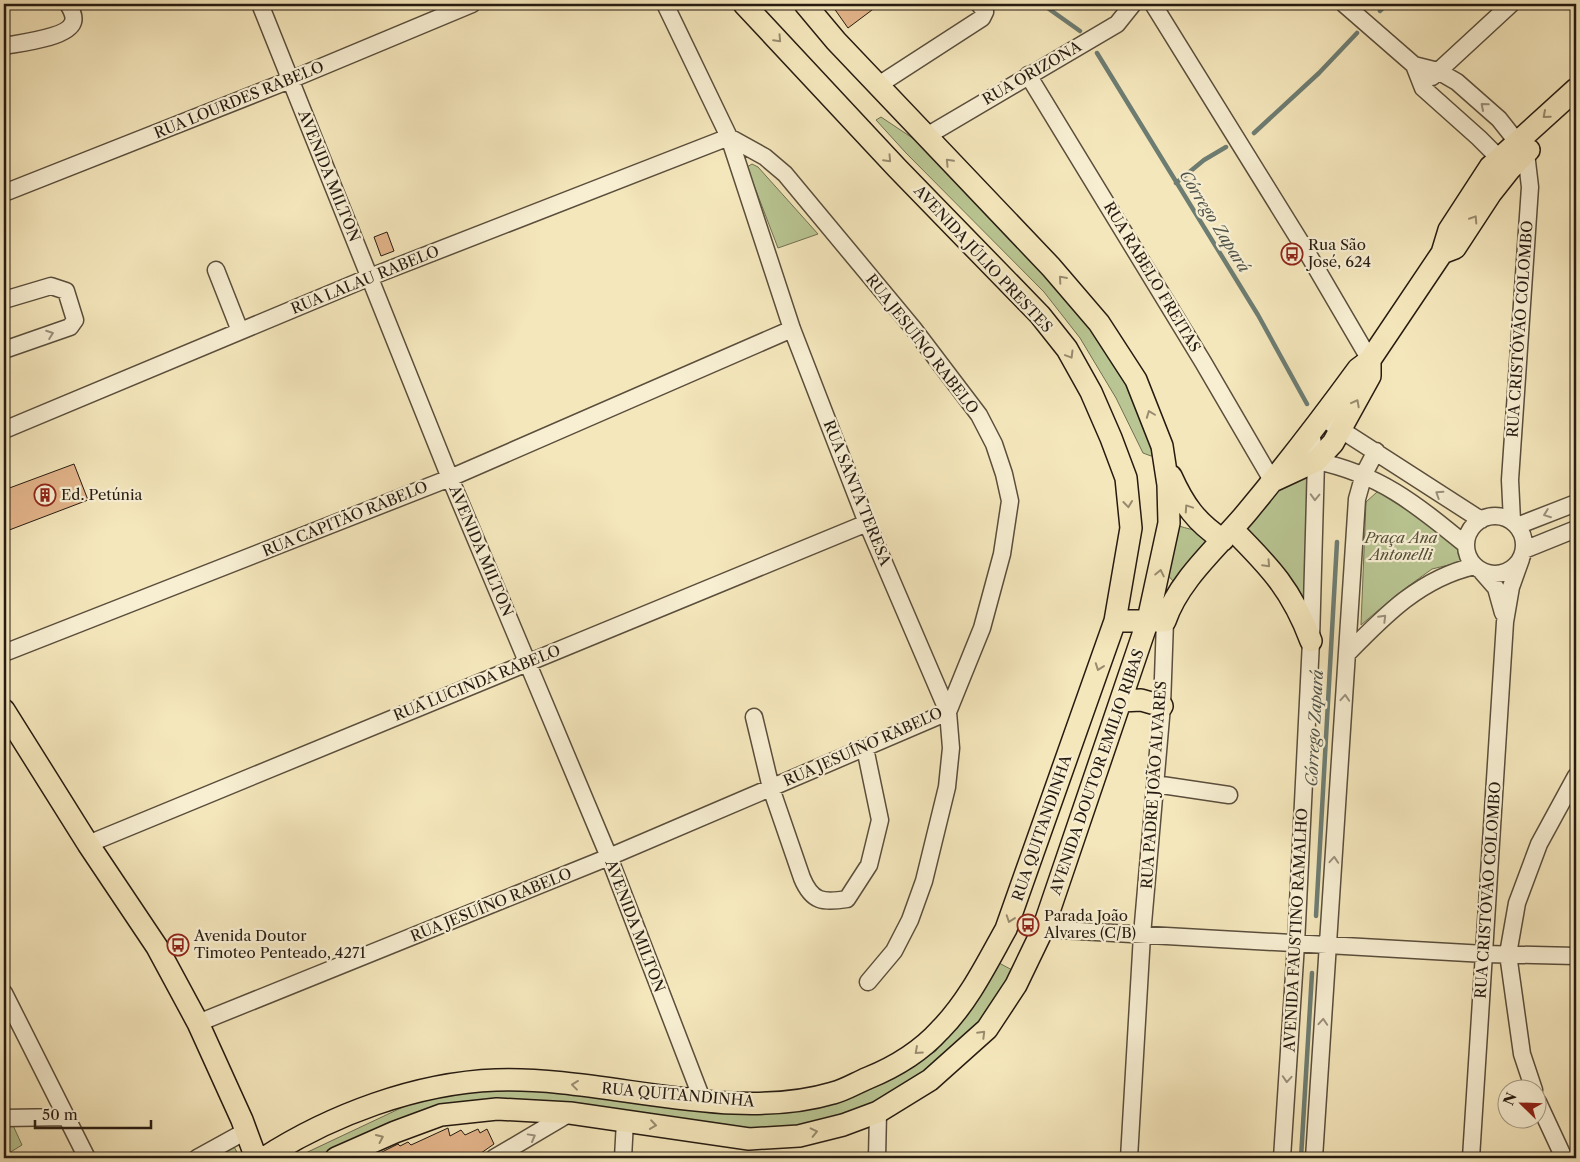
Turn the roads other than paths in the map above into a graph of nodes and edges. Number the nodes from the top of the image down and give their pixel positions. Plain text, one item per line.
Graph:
1 (68, 4) edge
2 (260, 4) edge
3 (472, 4) edge
4 (665, 4) edge
5 (744, 4) edge
6 (805, 4) edge
7 (979, 4) edge
8 (1133, 4) edge
9 (1153, 4) edge
10 (1344, 4) edge
11 (1511, 4) edge
12 (4, 46) edge
13 (1414, 65) junction
14 (1438, 71) junction
15 (1028, 75) junction
16 (290, 80) junction
17 (877, 86) junction
18 (1423, 88) junction
19 (1576, 90) edge
20 (1576, 109) edge
21 (925, 136) junction
22 (728, 138) junction
23 (1521, 148) junction
24 (1504, 164) junction
25 (1530, 179) junction
26 (4, 193) edge
27 (216, 270) dead end
28 (370, 277) junction
29 (4, 300) edge
30 (792, 329) junction
31 (240, 332) junction
32 (4, 350) edge
33 (1370, 360) junction
34 (1316, 426) junction
35 (1342, 429) junction
36 (4, 430) edge
37 (1376, 451) junction
38 (1316, 462) junction
39 (1166, 465) junction
40 (1364, 474) junction
41 (450, 478) junction
42 (1510, 480) junction
43 (1272, 482) junction
44 (1576, 502) edge
45 (1487, 518) junction
46 (868, 523) junction
47 (1514, 523) junction
48 (1576, 529) edge
49 (1228, 535) junction
50 (1466, 545) junction
51 (1522, 554) junction
52 (1479, 569) junction
53 (1115, 621) junction
54 (1157, 621) junction
55 (1505, 622) junction
56 (1311, 641) junction
57 (1348, 652) junction
58 (4, 654) edge
59 (528, 662) junction
60 (1121, 701) junction
61 (1162, 706) junction
62 (4, 710) edge
63 (948, 712) junction
64 (754, 717) dead end
65 (865, 748) junction
66 (1576, 776) edge
67 (1155, 784) junction
68 (771, 788) junction
69 (1229, 795) dead end
70 (88, 844) junction
71 (609, 857) junction
72 (1043, 929) junction
73 (1142, 934) junction
74 (1296, 944) junction
75 (1328, 944) junction
76 (1485, 954) junction
77 (1508, 954) junction
78 (1576, 956) edge
79 (868, 982) dead end
80 (4, 993) edge
81 (198, 1023) junction
82 (1531, 1080) edge
83 (702, 1099) junction
84 (878, 1112) junction
85 (570, 1113) junction
86 (67, 1117) junction
87 (4, 1118) edge
88 (626, 1121) junction
89 (1548, 1124) edge
90 (246, 1131) junction
91 (510, 1154) edge
92 (87, 1158) edge
93 (197, 1158) edge
94 (256, 1158) edge
95 (264, 1158) edge
96 (336, 1158) edge
97 (494, 1158) edge
98 (623, 1158) edge
99 (876, 1158) edge
100 (1130, 1158) edge
101 (1282, 1158) edge
102 (1314, 1158) edge
103 (1471, 1158) edge
104 (1564, 1158) edge

1 - 12 street
2 - 16 street, AVENIDA MILTON
3 - 16 street, RUA LOURDES RABELO
4 - 22 street, RUA SANTA TERESA
5 -> 53 main road, AVENIDA JÚLIO PRESTES
6 - 17 main road
7 - 17 street
8 - 15 street, RUA ORIZONA
9 - 33 street
10 - 13 street
11 - 14 street
13 - 14 street
13 - 18 street
14 - 18 street
23 -> 14 street
15 - 21 street, RUA ORIZONA
15 - 43 street, RUA RABELO FREITAS
16 - 26 street, RUA LOURDES RABELO
16 - 28 street, AVENIDA MILTON
17 - 21 main road
18 - 24 street
19 -> 23 main road, AVENIDA DOUTOR EMILIO RIBAS
20 - 23 main road, AVENIDA DOUTOR EMILIO RIBAS
39 -> 21 main road
22 - 28 street, RUA LALAU RABELO
22 - 30 street, RUA SANTA TERESA
22 - 63 street, RUA JESUÍNO RABELO
23 - 24 main road, AVENIDA DOUTOR EMILIO RIBAS
23 - 25 street, RUA CRISTÓVÃO COLOMBO
24 - 25 street
24 - 33 main road, AVENIDA DOUTOR EMILIO RIBAS
25 - 42 street, RUA CRISTÓVÃO COLOMBO
27 - 31 street
28 - 31 street, RUA LALAU RABELO
28 - 41 street, AVENIDA MILTON
32 -> 29 street
30 - 41 street, RUA CAPITÃO RABELO
30 - 46 street, RUA SANTA TERESA
31 - 36 street, RUA LALAU RABELO
33 - 34 main road, AVENIDA DOUTOR EMILIO RIBAS
35 -> 33 main road, AVENIDA DOUTOR EMILIO RIBAS
34 - 35 street
34 - 38 street, AVENIDA FAUSTINO RAMALHO
34 - 43 main road, AVENIDA DOUTOR EMILIO RIBAS
35 - 37 street
35 - 38 main road, AVENIDA DOUTOR EMILIO RIBAS
37 - 40 street, AVENIDA FAUSTINO RAMALHO
45 -> 37 street
38 - 40 street
38 - 43 main road, AVENIDA DOUTOR EMILIO RIBAS
38 -> 56 street, AVENIDA FAUSTINO RAMALHO
49 -> 39 main road
54 -> 39 main road
40 - 50 street
40 - 57 street, AVENIDA FAUSTINO RAMALHO
41 - 58 street, RUA CAPITÃO RABELO
41 - 59 street, AVENIDA MILTON
42 - 45 street, RUA CRISTÓVÃO COLOMBO
42 - 47 street, RUA CRISTÓVÃO COLOMBO
43 - 49 main road, AVENIDA DOUTOR EMILIO RIBAS
44 -> 47 street
45 - 47 street
45 - 50 street
46 - 59 street, RUA LUCINDA RABELO
46 - 63 street, RUA SANTA TERESA
47 - 51 street
48 - 51 street
49 - 54 main road, AVENIDA DOUTOR EMILIO RIBAS
49 -> 56 main road
50 - 52 street
51 - 52 street
51 - 55 street, RUA CRISTÓVÃO COLOMBO
52 - 55 street, RUA CRISTÓVÃO COLOMBO
57 -> 52 street
53 - 54 main road
53 -> 83 main road, RUA QUITANDINHA
54 - 60 main road, AVENIDA DOUTOR EMILIO RIBAS
54 - 61 street, RUA PADRE JOÃO ALVARES
55 - 76 street, RUA CRISTÓVÃO COLOMBO
56 - 74 street, AVENIDA FAUSTINO RAMALHO
75 -> 57 street, AVENIDA FAUSTINO RAMALHO
59 - 70 street, RUA LUCINDA RABELO
59 - 71 street, AVENIDA MILTON
60 - 61 main road
60 - 72 main road, AVENIDA DOUTOR EMILIO RIBAS
61 - 67 street, RUA PADRE JOÃO ALVARES
62 - 70 main road
63 - 65 street, RUA JESUÍNO RABELO
63 - 79 street, RUA SANTA TERESA
64 - 68 street
65 - 68 street, RUA JESUÍNO RABELO
65 - 68 street
66 - 77 street
67 - 69 street
67 - 73 street, RUA PADRE JOÃO ALVARES
68 - 71 street, RUA JESUÍNO RABELO
70 - 81 main road
71 - 81 street, RUA JESUÍNO RABELO
71 - 83 street, AVENIDA MILTON
72 - 73 street
84 -> 72 main road, AVENIDA DOUTOR EMILIO RIBAS
73 - 74 street
73 - 100 street, RUA PADRE JOÃO ALVARES
74 - 75 street
74 -> 101 street, AVENIDA FAUSTINO RAMALHO
75 - 76 street
102 -> 75 street, AVENIDA FAUSTINO RAMALHO
76 - 77 street
76 - 103 street, RUA CRISTÓVÃO COLOMBO
77 - 78 street
77 - 82 street
80 - 86 street
81 - 90 main road
83 -> 95 main road, RUA QUITANDINHA
88 -> 84 main road, AVENIDA DOUTOR EMILIO RIBAS
84 - 99 street
85 - 88 main road, AVENIDA DOUTOR EMILIO RIBAS
91 -> 85 street
96 -> 85 main road, AVENIDA DOUTOR EMILIO RIBAS
86 - 87 street
86 - 92 street
88 - 98 street
89 - 104 street
90 - 93 street
90 - 94 main road
91 - 97 street

